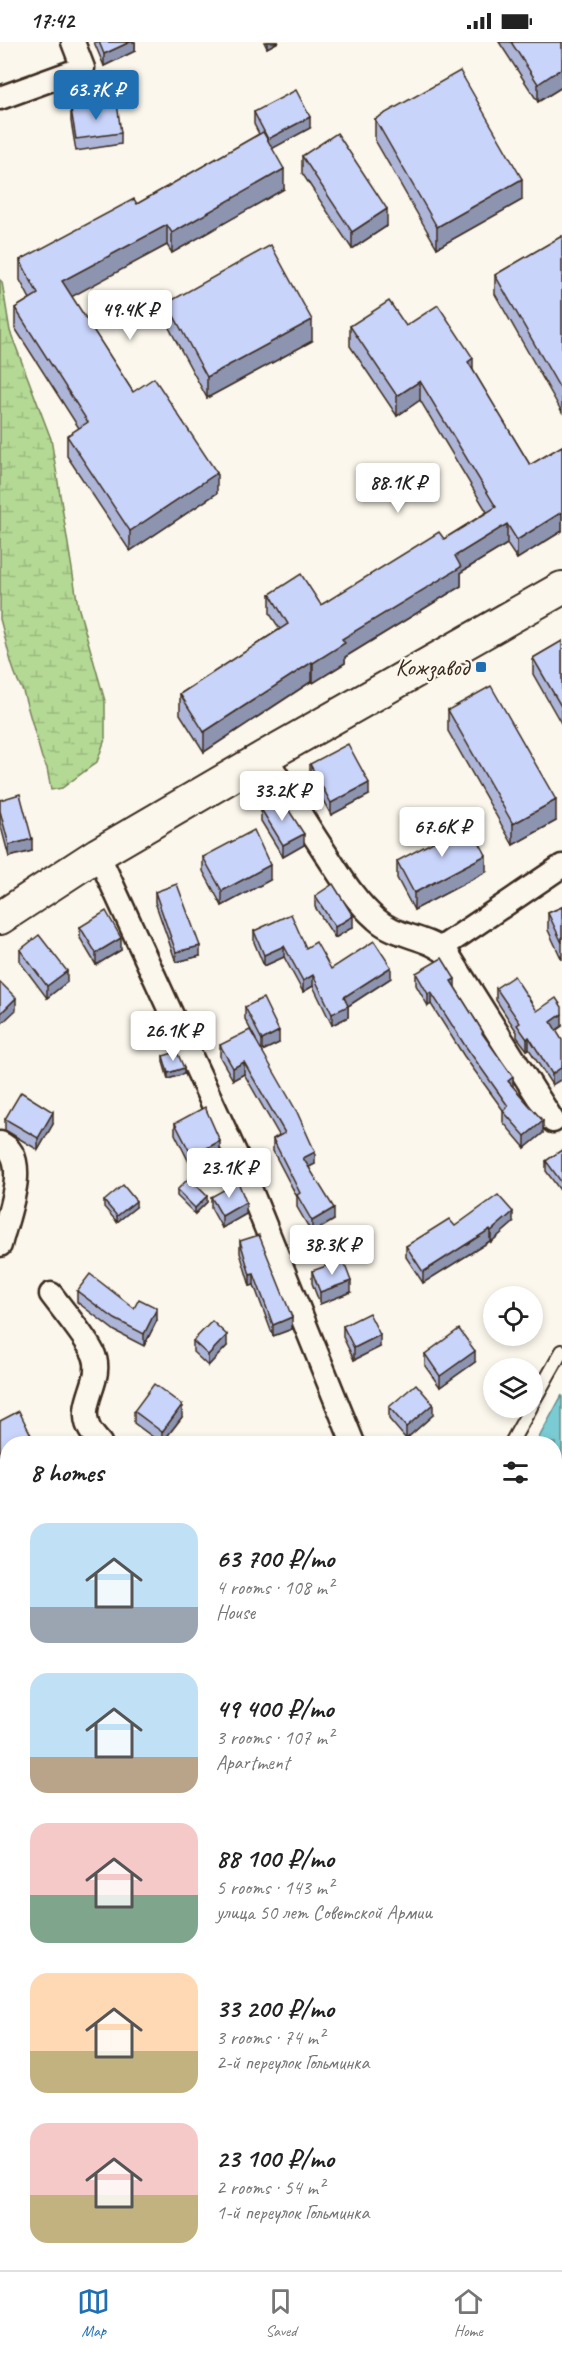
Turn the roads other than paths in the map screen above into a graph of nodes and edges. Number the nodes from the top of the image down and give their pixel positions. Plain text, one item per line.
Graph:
1 (73, 42) edge
2 (0, 98) edge
3 (562, 588) edge
4 (266, 756) junction
5 (98, 854) junction
6 (562, 866) edge
7 (0, 918) edge
8 (441, 948) junction
9 (553, 1121) dead end
10 (0, 1143) edge
11 (0, 1245) edge
12 (51, 1294) dead end
13 (562, 1351) edge
14 (543, 1386) edge
15 (525, 1418) edge
16 (94, 1436) edge
17 (350, 1436) edge
18 (515, 1436) edge

1 - 2 street
3 - 4 main road
4 - 5 main road
4 - 8 street
5 - 7 main road
5 - 17 street
6 - 8 street
8 - 9 street
10 - 11 street
12 - 16 street
13 - 14 lane
15 - 18 lane

